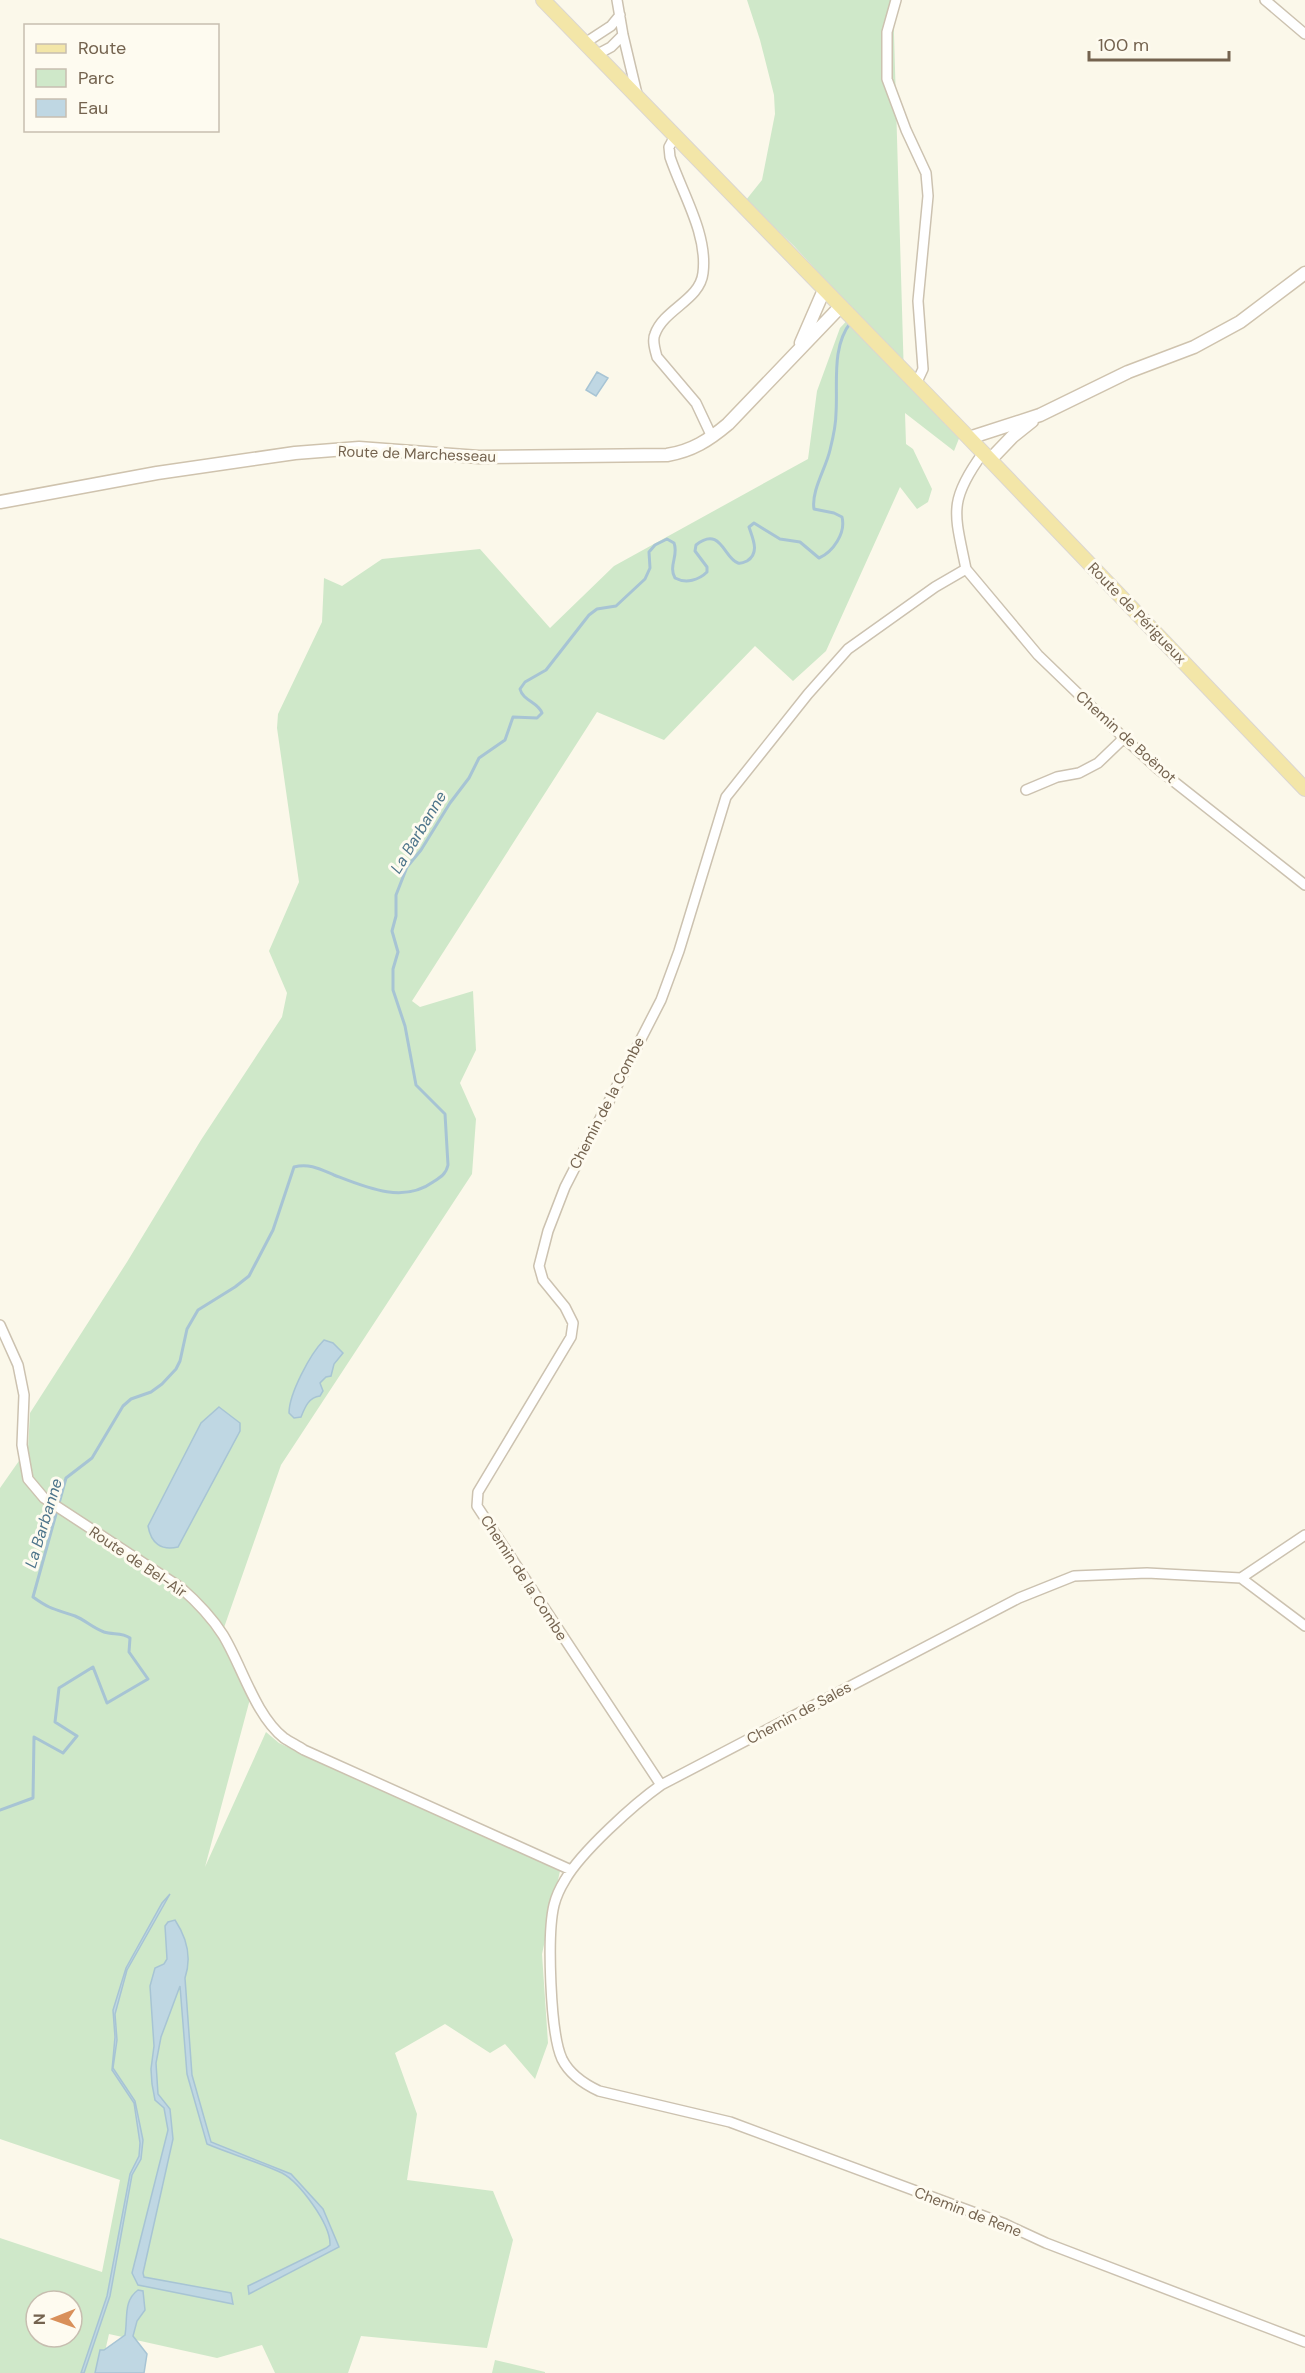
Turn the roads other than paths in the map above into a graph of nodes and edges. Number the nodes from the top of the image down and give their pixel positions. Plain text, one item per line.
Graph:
1 (543, 0) edge
2 (617, 0) edge
3 (896, 0) edge
4 (1265, 0) edge
5 (620, 15) junction
6 (1305, 34) edge
7 (623, 35) junction
8 (581, 40) junction
9 (596, 55) junction
10 (639, 101) junction
11 (675, 136) junction
12 (1305, 273) edge
13 (824, 290) junction
14 (849, 316) junction
15 (798, 350) junction
16 (916, 384) junction
17 (1040, 415) junction
18 (712, 438) junction
19 (969, 438) junction
20 (986, 457) junction
21 (0, 502) edge
22 (966, 569) junction
23 (1124, 738) junction
24 (1305, 789) edge
25 (1026, 790) dead end
26 (1305, 885) edge
27 (0, 1325) edge
28 (1305, 1535) edge
29 (1241, 1578) junction
30 (1305, 1626) edge
31 (661, 1785) junction
32 (571, 1870) junction
33 (626, 2097) joint
34 (1305, 2342) edge

1 - 8 main road, Route de Périgueux
2 - 5 street
3 - 16 street
4 - 6 street
5 - 7 street
5 - 8 street
7 - 9 street
7 - 10 street
8 - 9 main road, Route de Périgueux
9 - 10 main road, Route de Périgueux
10 - 11 main road, Route de Périgueux
11 - 13 main road, Route de Périgueux
11 - 18 street
12 - 17 street
13 - 14 main road, Route de Périgueux
13 - 15 street
14 - 15 street
14 - 16 main road, Route de Périgueux
15 - 18 street, Route de Marchesseau
16 - 19 main road, Route de Périgueux
17 - 19 street
17 - 20 street
18 - 21 street, Route de Marchesseau
19 - 20 main road, Route de Périgueux
20 - 22 street
20 - 24 main road, Route de Périgueux
22 - 23 street, Chemin de Boënot
22 - 31 street, Chemin de la Combe
23 - 25 street
23 - 26 street, Chemin de Boënot
27 - 32 street, Route de Bel-Air
28 - 29 street
29 - 30 street
29 - 31 street, Chemin de Sales
31 - 32 street, Chemin de Sales
32 - 33 street, Chemin de Sales
33 - 34 street, Chemin de Rene

